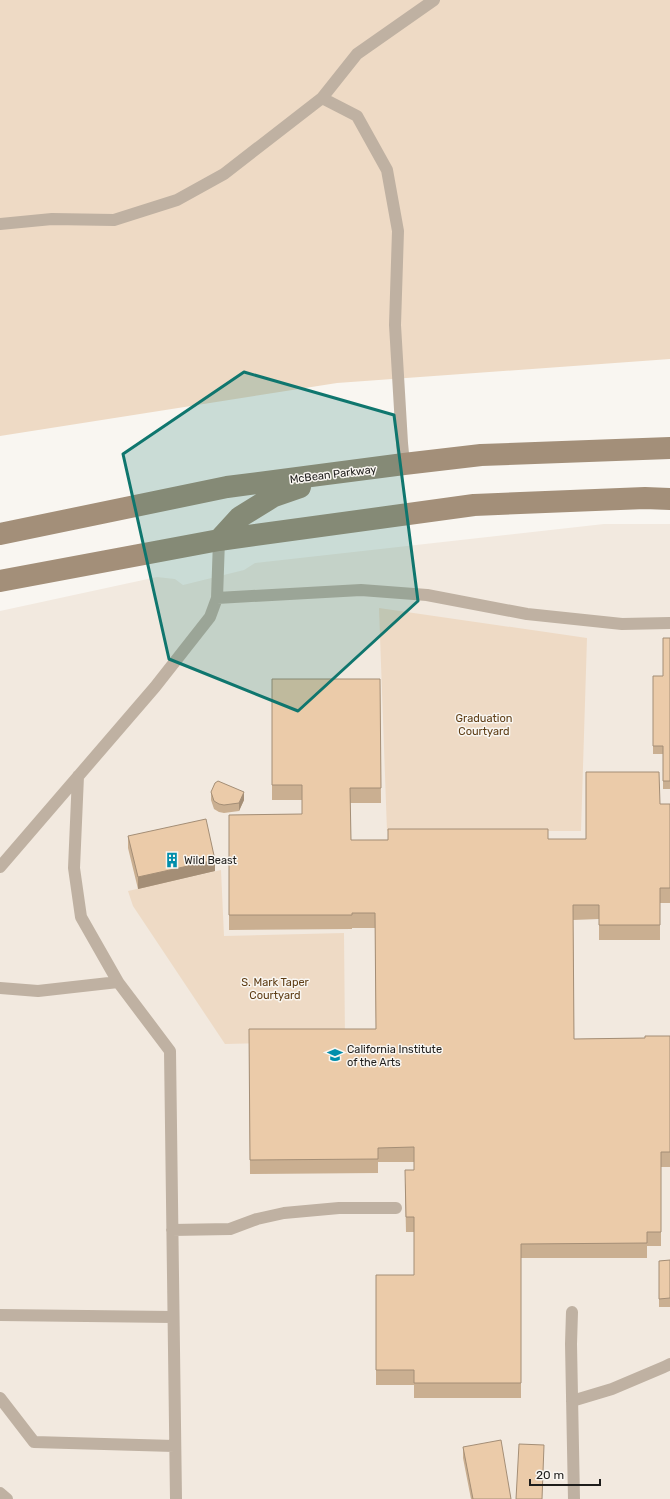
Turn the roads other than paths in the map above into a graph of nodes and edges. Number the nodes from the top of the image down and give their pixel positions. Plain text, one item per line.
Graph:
1 (434, 0) edge
2 (322, 98) junction
3 (0, 224) edge
4 (670, 448) edge
5 (404, 464) junction
6 (349, 472) junction
7 (670, 499) edge
8 (0, 534) edge
9 (220, 540) junction
10 (0, 581) edge
11 (217, 598) junction
12 (670, 623) edge
13 (78, 776) junction
14 (0, 867) edge
15 (118, 982) junction
16 (0, 988) edge
17 (396, 1208) dead end
18 (172, 1230) junction
19 (572, 1312) dead end
20 (0, 1315) edge
21 (173, 1317) junction
22 (670, 1364) edge
23 (0, 1398) edge
24 (572, 1401) junction
25 (174, 1446) junction
26 (0, 1493) edge
27 (7, 1499) edge
28 (176, 1499) edge
29 (574, 1499) edge

1 - 2 lane
2 - 3 lane
2 - 5 lane
4 - 5 main road, McBean Parkway
5 - 6 main road, McBean Parkway
6 - 8 main road, McBean Parkway
6 - 9 main road
7 - 9 main road
9 - 10 main road
9 - 11 lane
11 - 12 lane
11 - 13 lane
13 - 14 lane
13 - 15 lane
15 - 16 lane
15 - 18 lane
17 - 18 lane
18 - 21 lane
19 - 24 lane
20 - 21 lane
21 - 25 lane
22 - 24 lane
23 - 25 lane
24 - 29 lane
25 - 28 lane
26 - 27 lane

